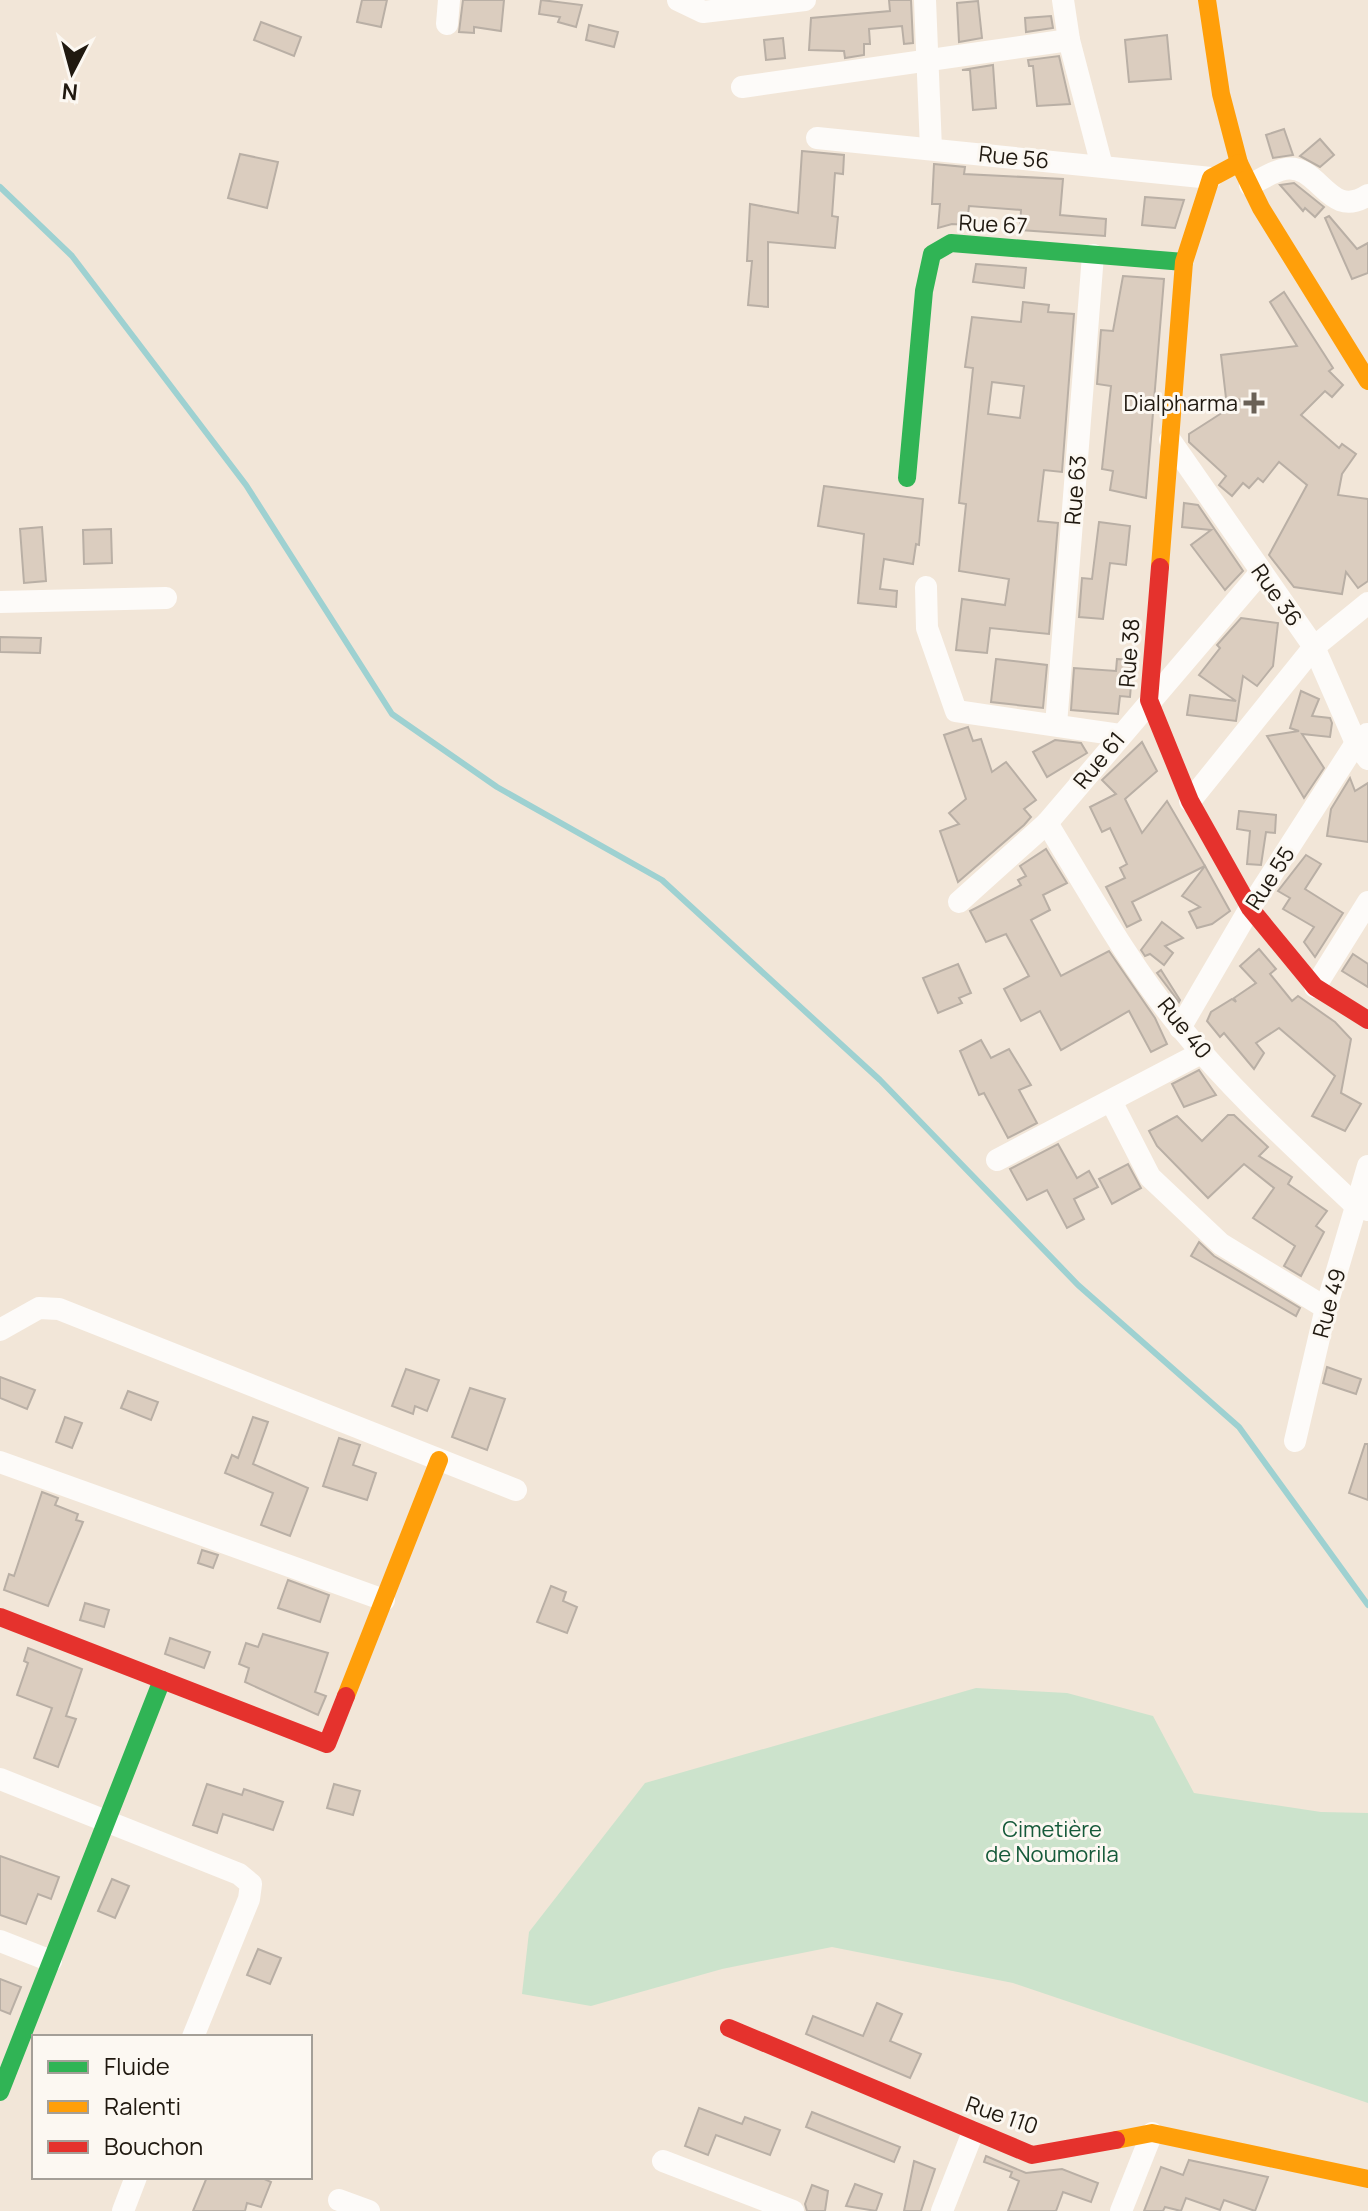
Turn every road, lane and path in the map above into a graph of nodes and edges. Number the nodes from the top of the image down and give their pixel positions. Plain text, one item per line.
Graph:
1 (449, 0) edge
2 (678, 0) edge
3 (805, 0) edge
4 (925, 0) edge
5 (1063, 0) edge
6 (1207, 0) edge
7 (447, 24) dead end
8 (1069, 40) junction
9 (928, 61) junction
10 (742, 87) dead end
11 (817, 138) dead end
12 (931, 149) junction
13 (1239, 163) junction
14 (1102, 166) junction
15 (1211, 178) junction
16 (1250, 185) junction
17 (1368, 195) edge
18 (1093, 255) junction
19 (1184, 262) junction
20 (1368, 381) edge
21 (1170, 440) junction
22 (907, 478) dead end
23 (1261, 572) junction
24 (926, 587) dead end
25 (166, 598) dead end
26 (0, 602) edge
27 (1368, 603) edge
28 (1314, 647) junction
29 (1149, 700) junction
30 (1056, 725) junction
31 (1120, 735) junction
32 (1364, 745) edge
33 (1190, 801) junction
34 (1047, 823) junction
35 (959, 902) dead end
36 (1368, 902) edge
37 (1250, 908) junction
38 (1315, 987) junction
39 (1368, 1020) edge
40 (1180, 1028) junction
41 (1203, 1052) junction
42 (1111, 1101) junction
43 (997, 1160) dead end
44 (1368, 1166) edge
45 (1362, 1208) edge
46 (1326, 1308) junction
47 (0, 1330) edge
48 (1295, 1441) dead end
49 (439, 1460) junction
50 (0, 1462) edge
51 (516, 1490) dead end
52 (384, 1600) junction
53 (0, 1617) edge
54 (162, 1680) junction
55 (0, 1779) edge
56 (106, 1820) junction
57 (0, 1941) edge
58 (51, 1961) junction
59 (729, 2028) dead end
60 (194, 2035) edge
61 (0, 2092) edge
62 (973, 2132) junction
63 (1152, 2133) junction
64 (663, 2161) dead end
65 (135, 2179) edge
66 (1368, 2179) edge
67 (339, 2200) dead end
68 (123, 2211) edge
69 (369, 2211) edge
70 (793, 2211) edge
71 (942, 2211) edge
72 (1121, 2211) edge

1 - 7 street
2 - 3 street
4 - 9 street
5 - 8 street
6 - 13 main road
8 - 9 street
8 - 14 street
9 - 10 street
9 - 12 street
11 - 12 street, Rue 56
12 - 14 street, Rue 56
13 - 15 main road
13 - 16 main road
14 - 15 street, Rue 56
15 - 19 main road, Rue 38
16 - 17 street
16 - 20 main road
18 - 19 main road, Rue 67
18 - 22 main road, Rue 67
18 - 30 street, Rue 63
19 - 21 main road, Rue 38
21 - 23 street, Rue 36
21 - 29 main road, Rue 38
23 - 28 street, Rue 36
23 - 29 street, Rue 61
24 - 30 street
25 - 26 street
27 - 28 street
28 - 32 street, Rue 36
28 - 33 street
29 - 31 street, Rue 61
29 - 33 main road, Rue 38
30 - 31 street
31 - 34 street, Rue 61
32 - 37 street, Rue 55
33 - 37 main road, Rue 38
34 - 35 street, Rue 61
34 - 40 street, Rue 40
36 - 38 street
37 - 38 main road, Rue 38
37 - 40 street, Rue 55
38 - 39 main road, Rue 38
40 - 41 street, Rue 40
41 - 42 street
41 - 45 street, Rue 40
42 - 43 street
42 - 46 street
44 - 45 street, Rue 49
45 - 46 street, Rue 49
46 - 48 street, Rue 49
47 - 49 street
49 - 51 street
49 - 52 main road
50 - 52 street
52 - 54 main road
53 - 54 main road
54 - 56 main road
55 - 56 street
56 - 58 main road
56 - 60 street
57 - 58 street
58 - 61 main road
59 - 62 main road, Rue 110
62 - 63 main road, Rue 110
62 - 71 street
63 - 66 main road, Rue 110
63 - 72 street
64 - 70 street
65 - 68 street
67 - 69 street

